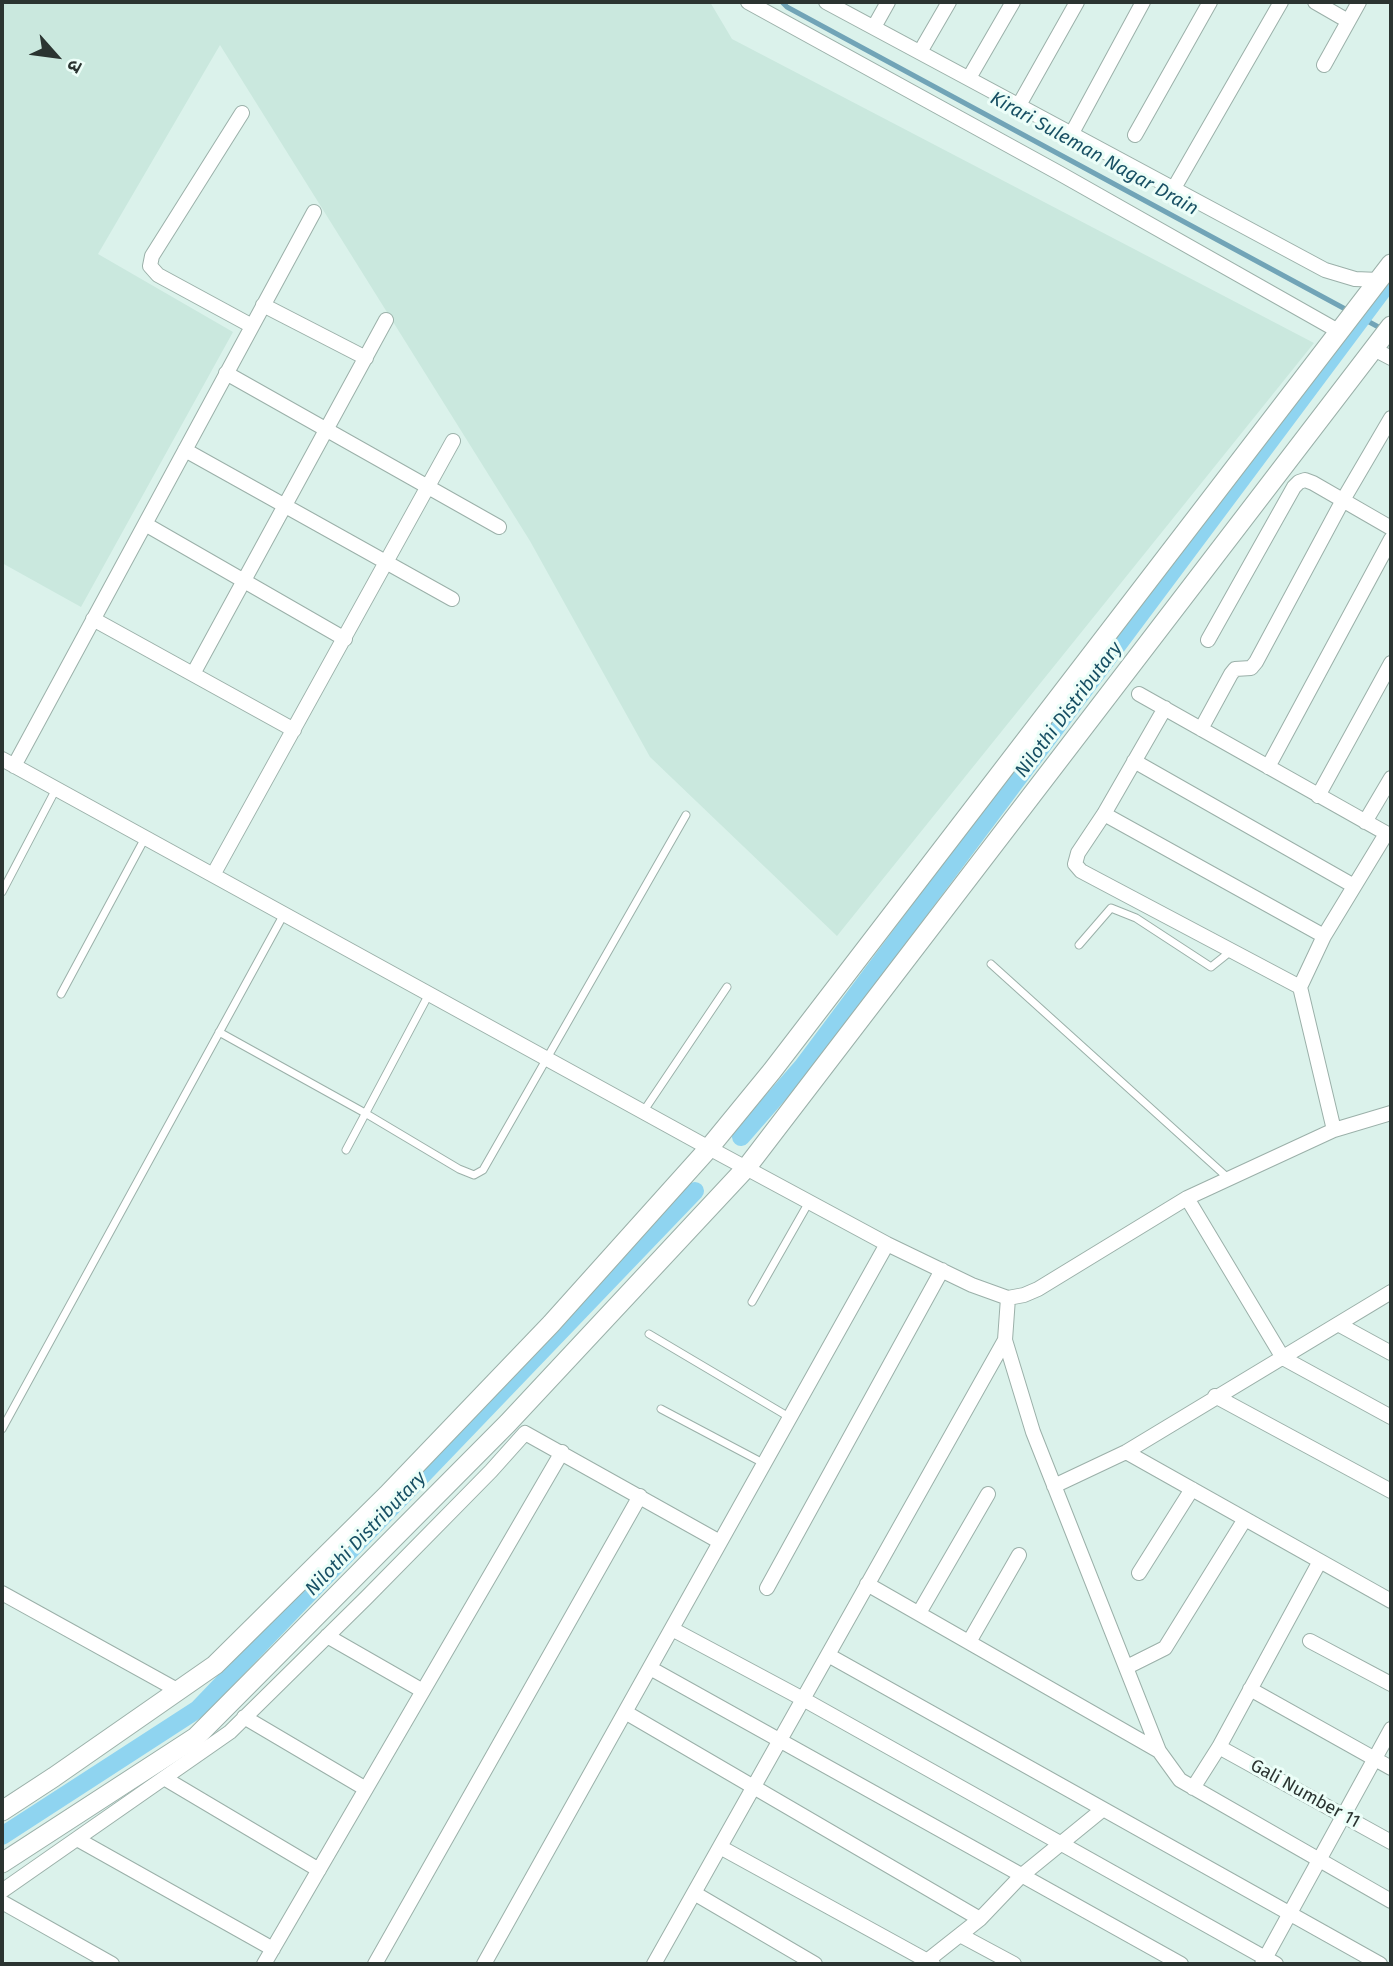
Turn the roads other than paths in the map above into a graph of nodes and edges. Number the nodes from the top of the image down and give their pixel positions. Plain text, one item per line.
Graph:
1 (748, 2) edge
2 (826, 2) edge
3 (888, 2) edge
4 (949, 2) edge
5 (1013, 2) edge
6 (1077, 2) edge
7 (1143, 2) edge
8 (1210, 2) edge
9 (1281, 2) edge
10 (1315, 2) edge
11 (1359, 2) edge
12 (1348, 21) junction
13 (874, 27) junction
14 (920, 52) junction
15 (1324, 65) dead end
16 (970, 78) junction
17 (1019, 105) junction
18 (242, 113) dead end
19 (1072, 133) junction
20 (1135, 135) dead end
21 (1174, 188) junction
22 (314, 212) dead end
23 (1385, 272) edge
24 (263, 305) junction
25 (386, 320) dead end
26 (252, 326) junction
27 (1391, 326) edge
28 (1344, 327) junction
29 (1381, 350) edge
30 (366, 358) junction
31 (226, 373) junction
32 (1391, 418) edge
33 (327, 430) junction
34 (453, 441) dead end
35 (185, 450) junction
36 (429, 487) junction
37 (1343, 500) junction
38 (285, 507) junction
39 (145, 524) junction
40 (499, 527) dead end
41 (1391, 528) edge
42 (1391, 539) edge
43 (387, 562) junction
44 (244, 582) junction
45 (452, 598) dead end
46 (93, 619) junction
47 (345, 639) junction
48 (1208, 640) dead end
49 (1391, 663) edge
50 (193, 674) junction
51 (1139, 694) dead end
52 (1165, 708) junction
53 (1201, 729) junction
54 (294, 730) junction
55 (1134, 761) junction
56 (8, 762) edge
57 (1268, 767) junction
58 (1391, 778) edge
59 (56, 789) junction
60 (1318, 796) junction
61 (1104, 814) junction
62 (687, 816) dead end
63 (1365, 822) junction
64 (1389, 835) edge
65 (145, 837) junction
66 (213, 875) junction
67 (1354, 886) junction
68 (2, 892) edge
69 (284, 914) junction
70 (1324, 936) junction
71 (1079, 945) dead end
72 (1232, 951) junction
73 (991, 964) dead end
74 (727, 987) dead end
75 (1300, 987) junction
76 (61, 994) dead end
77 (429, 994) junction
78 (219, 1032) junction
79 (547, 1059) junction
80 (643, 1112) junction
81 (365, 1113) junction
82 (1391, 1113) edge
83 (1334, 1130) junction
84 (709, 1148) junction
85 (346, 1150) dead end
86 (747, 1167) junction
87 (1228, 1179) junction
88 (1187, 1198) junction
89 (809, 1201) junction
90 (887, 1244) junction
91 (942, 1270) junction
92 (1391, 1293) edge
93 (1008, 1298) junction
94 (752, 1302) dead end
95 (1338, 1324) junction
96 (649, 1334) dead end
97 (1005, 1340) junction
98 (1391, 1353) edge
99 (1283, 1358) junction
100 (1215, 1396) junction
101 (661, 1409) dead end
102 (1391, 1417) edge
103 (790, 1418) junction
104 (516, 1428) junction
105 (2, 1429) edge
106 (562, 1452) junction
107 (1126, 1452) junction
108 (764, 1464) junction
109 (1054, 1486) junction
110 (1192, 1489) junction
111 (1391, 1491) edge
112 (988, 1494) dead end
113 (640, 1496) junction
114 (1245, 1519) junction
115 (720, 1542) junction
116 (1019, 1555) dead end
117 (1320, 1561) junction
118 (1139, 1573) dead end
119 (867, 1584) junction
120 (767, 1588) dead end
121 (2, 1593) edge
122 (1391, 1601) edge
123 (919, 1613) junction
124 (672, 1629) junction
125 (327, 1636) junction
126 (1310, 1641) dead end
127 (969, 1642) junction
128 (828, 1655) junction
129 (1128, 1667) junction
130 (649, 1668) junction
131 (1391, 1684) edge
132 (1250, 1689) junction
133 (178, 1691) junction
134 (423, 1691) junction
135 (803, 1699) junction
136 (625, 1712) junction
137 (244, 1717) junction
138 (1391, 1728) edge
139 (780, 1741) junction
140 (1219, 1747) junction
141 (1159, 1751) junction
142 (1375, 1759) junction
143 (1391, 1768) edge
144 (164, 1777) junction
145 (753, 1787) junction
146 (1193, 1788) junction
147 (366, 1789) junction
148 (1102, 1810) junction
149 (2, 1811) edge
150 (1343, 1816) junction
151 (77, 1839) junction
152 (1391, 1842) edge
153 (1060, 1844) junction
154 (720, 1847) junction
155 (1319, 1860) junction
156 (2, 1863) edge
157 (319, 1870) junction
158 (1021, 1875) junction
159 (2, 1892) edge
160 (694, 1893) junction
161 (1391, 1901) edge
162 (2, 1902) edge
163 (1289, 1914) junction
164 (980, 1919) junction
165 (960, 1935) junction
166 (273, 1949) junction
167 (1267, 1962) edge
168 (657, 1963) edge
169 (927, 1963) edge
170 (112, 1964) edge
171 (264, 1964) edge
172 (375, 1964) edge
173 (484, 1964) edge
174 (815, 1964) edge
175 (1014, 1964) edge
176 (1181, 1964) edge
177 (1380, 1964) edge

1 - 28 street
2 - 13 street
3 - 13 street
4 - 14 street
5 - 16 street
6 - 17 street
7 - 19 street
8 - 20 street
9 - 21 street
10 - 12 street
11 - 12 street
12 - 15 street
13 - 14 street
14 - 16 street
16 - 17 street
17 - 19 street
18 - 26 street
19 - 21 street
21 - 23 street
22 - 24 street
23 - 28 street
24 - 26 street
24 - 30 street
25 - 30 street
26 - 31 street
27 - 29 street
28 - 84 street
29 - 86 street
30 - 33 street
31 - 33 street
31 - 35 street
32 - 37 street
33 - 36 street
33 - 38 street
34 - 36 street
35 - 38 street
35 - 39 street
36 - 40 street
36 - 43 street
37 - 41 street
37 - 48 street
37 - 53 street
38 - 43 street
38 - 44 street
39 - 44 street
39 - 46 street
42 - 57 street
43 - 45 street
43 - 47 street
44 - 47 street
44 - 50 street
46 - 50 street
46 - 56 street
47 - 54 street
49 - 60 street
50 - 54 street
51 - 52 street
52 - 53 street
52 - 55 street
53 - 57 street
54 - 66 street
55 - 61 street
55 - 67 street
56 - 59 street
57 - 60 street
58 - 63 street
59 - 65 street
59 - 68 lane
60 - 63 street
61 - 70 street
61 - 72 street
62 - 79 lane
63 - 64 street
64 - 67 street
65 - 66 street
65 - 76 lane
66 - 69 street
67 - 70 street
69 - 77 street
69 - 78 lane
70 - 75 street
71 - 72 lane
72 - 75 street
73 - 87 lane
74 - 80 lane
75 - 83 street
77 - 79 street
77 - 81 lane
78 - 81 lane
78 - 105 lane
79 - 80 street
79 - 81 lane
80 - 84 street
81 - 85 lane
82 - 83 street
83 - 87 street
84 - 86 street
84 - 133 street
86 - 89 street
86 - 104 street
87 - 88 street
88 - 93 street
88 - 99 street
89 - 90 street
89 - 94 lane
90 - 91 street
90 - 103 street
91 - 93 street
91 - 120 street
92 - 95 street
93 - 97 street
95 - 98 street
95 - 99 street
96 - 103 lane
97 - 109 street
97 - 119 street
99 - 100 street
99 - 102 street
100 - 107 street
100 - 111 street
101 - 108 lane
103 - 108 street
104 - 106 street
104 - 125 street
104 - 156 street
106 - 113 street
106 - 134 street
107 - 109 street
107 - 110 street
108 - 115 street
109 - 129 street
110 - 114 street
110 - 118 street
112 - 123 street
113 - 115 street
113 - 172 street
114 - 117 street
114 - 129 street
115 - 124 street
116 - 127 street
117 - 122 street
117 - 132 street
119 - 123 street
119 - 128 street
121 - 133 street
123 - 127 street
124 - 130 street
124 - 135 street
125 - 134 street
125 - 137 street
126 - 131 street
127 - 141 street
128 - 135 street
128 - 148 street
129 - 141 street
130 - 136 street
130 - 139 street
132 - 140 street
132 - 142 street
133 - 149 street
134 - 147 street
135 - 139 street
135 - 153 street
136 - 145 street
136 - 173 street
137 - 144 street
137 - 147 street
138 - 142 street
139 - 145 street
139 - 158 street
140 - 146 street
140 - 150 street, Gali Number 11
141 - 146 street
142 - 143 street
142 - 150 street
144 - 151 street
144 - 157 street
145 - 154 street
145 - 164 street
146 - 155 street
147 - 157 street
148 - 153 street
148 - 163 street
150 - 152 street, Gali Number 11
150 - 155 street
151 - 159 street
151 - 166 street
153 - 158 street
153 - 167 street
154 - 160 street
154 - 169 street
155 - 161 street
155 - 163 street
157 - 166 street
158 - 164 street
158 - 176 street
160 - 168 street
160 - 174 street
162 - 170 street
163 - 167 street
163 - 177 street
164 - 165 street
165 - 169 street
165 - 175 street
166 - 171 street

